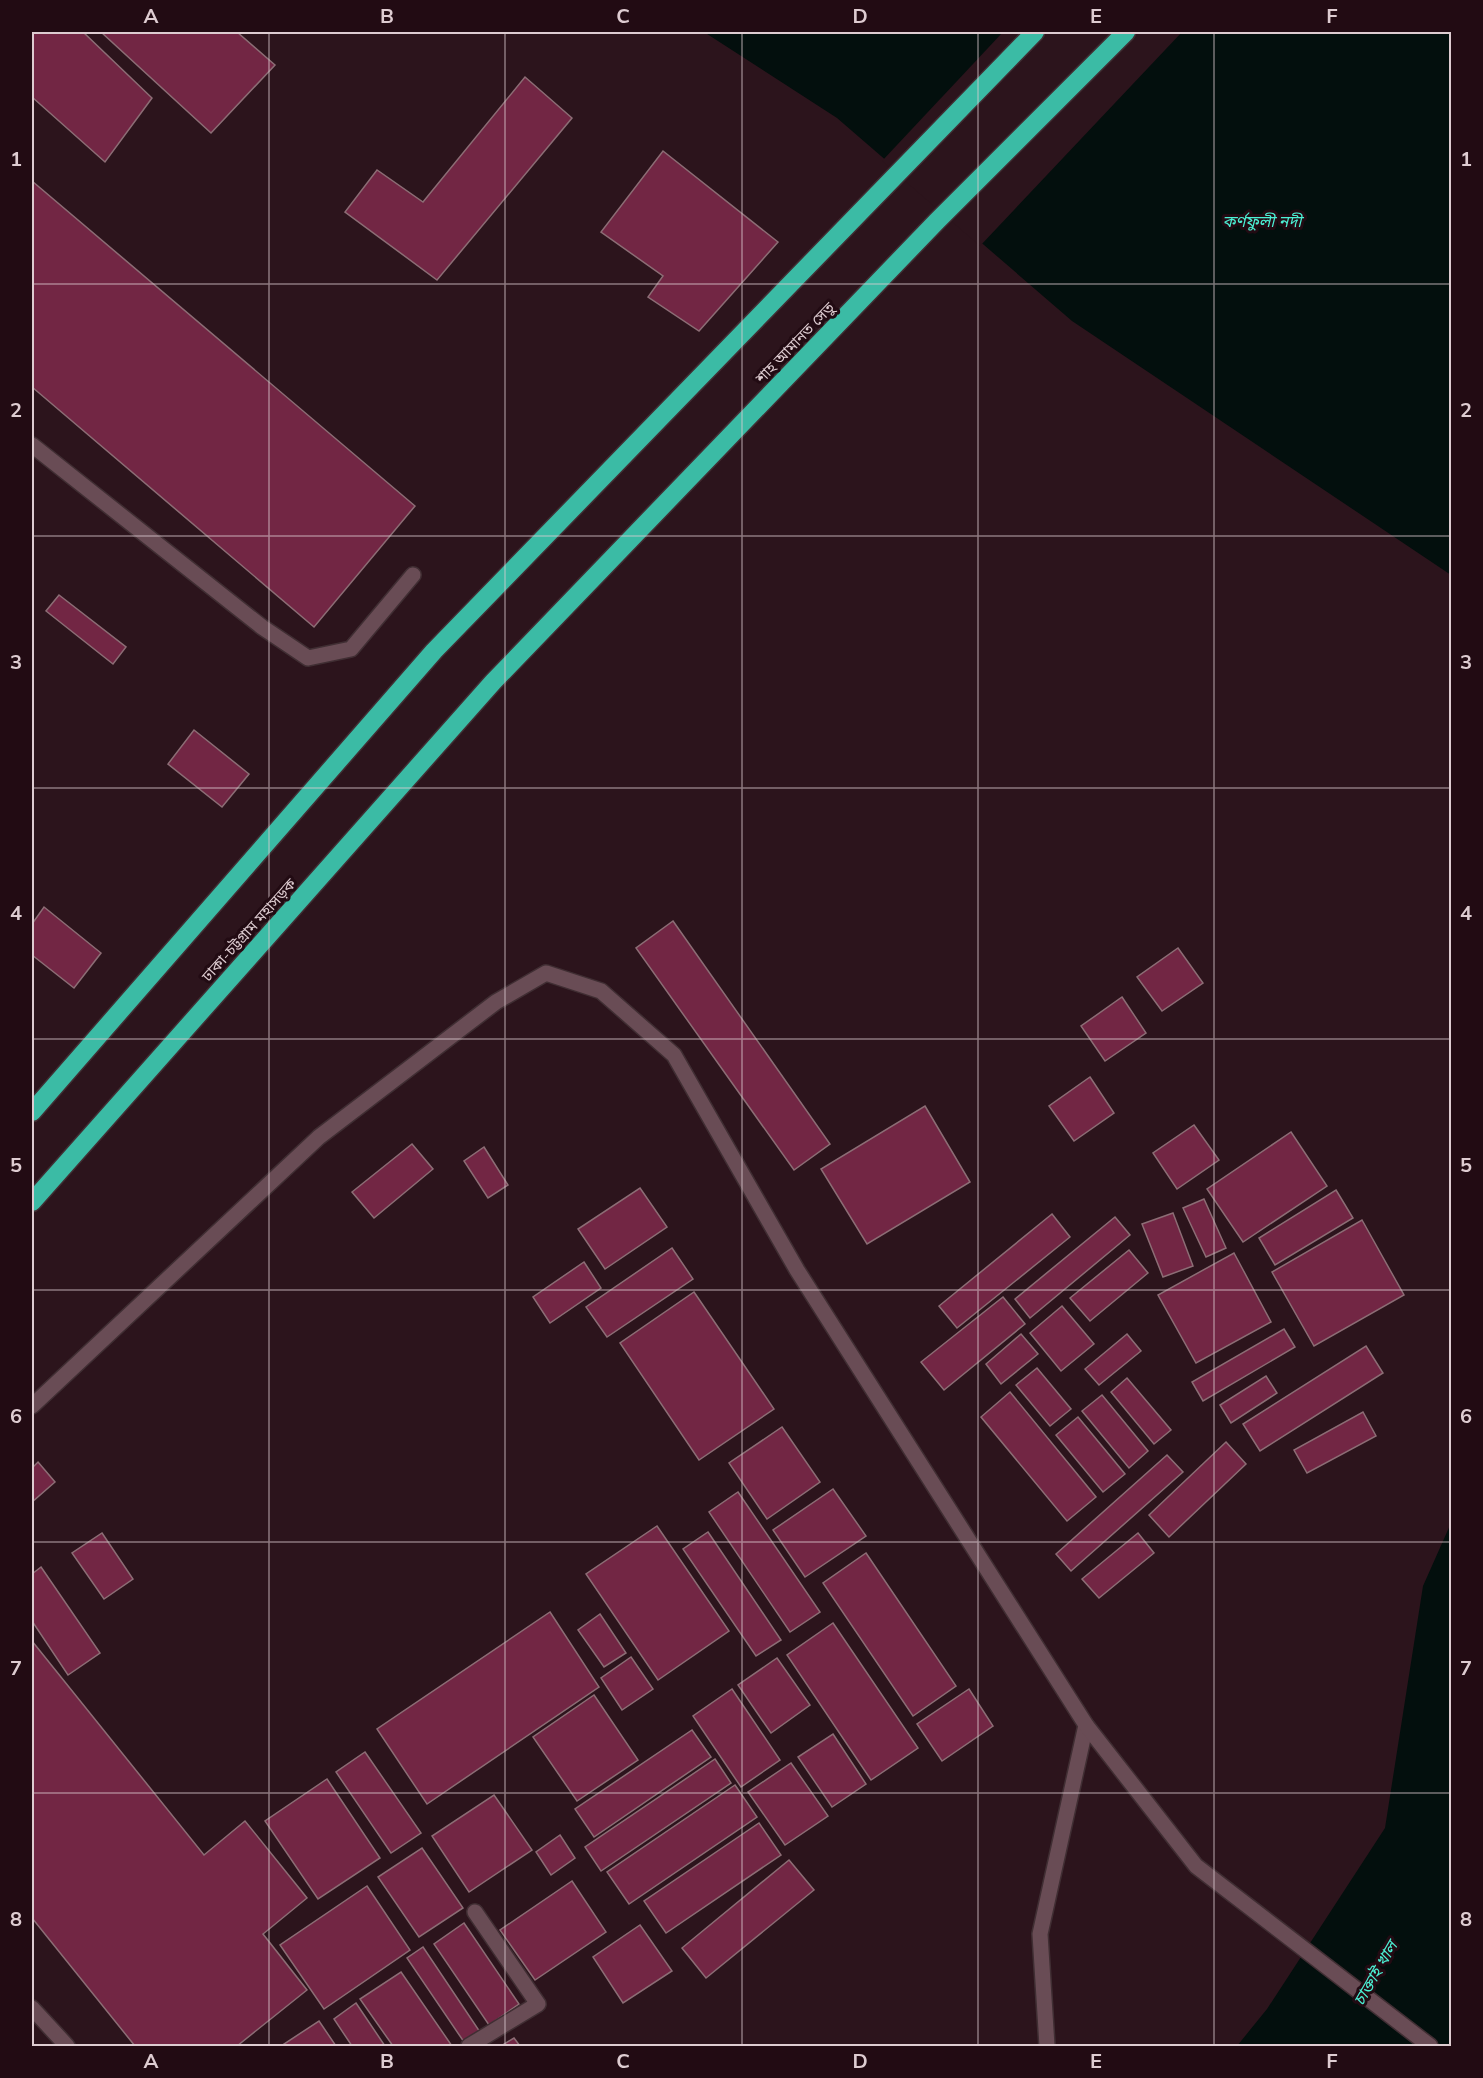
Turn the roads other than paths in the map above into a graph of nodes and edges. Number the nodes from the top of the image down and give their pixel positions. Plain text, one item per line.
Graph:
1 (1035, 32) edge
2 (1126, 32) edge
3 (32, 446) edge
4 (413, 575) dead end
5 (493, 682) joint
6 (32, 1112) edge
7 (32, 1202) edge
8 (32, 1406) edge
9 (1086, 1725) junction
10 (475, 1912) dead end
11 (32, 2008) edge
12 (67, 2046) edge
13 (469, 2046) edge
14 (1047, 2046) edge
15 (1430, 2046) edge

1 - 6 highway
2 - 5 highway, শাহ আমানত সেতু
3 - 4 main road
5 - 7 highway, ঢাকা-চট্টগ্রাম মহাসড়ক
8 - 9 main road
9 - 14 main road
9 - 15 main road
10 - 13 main road
11 - 12 main road

